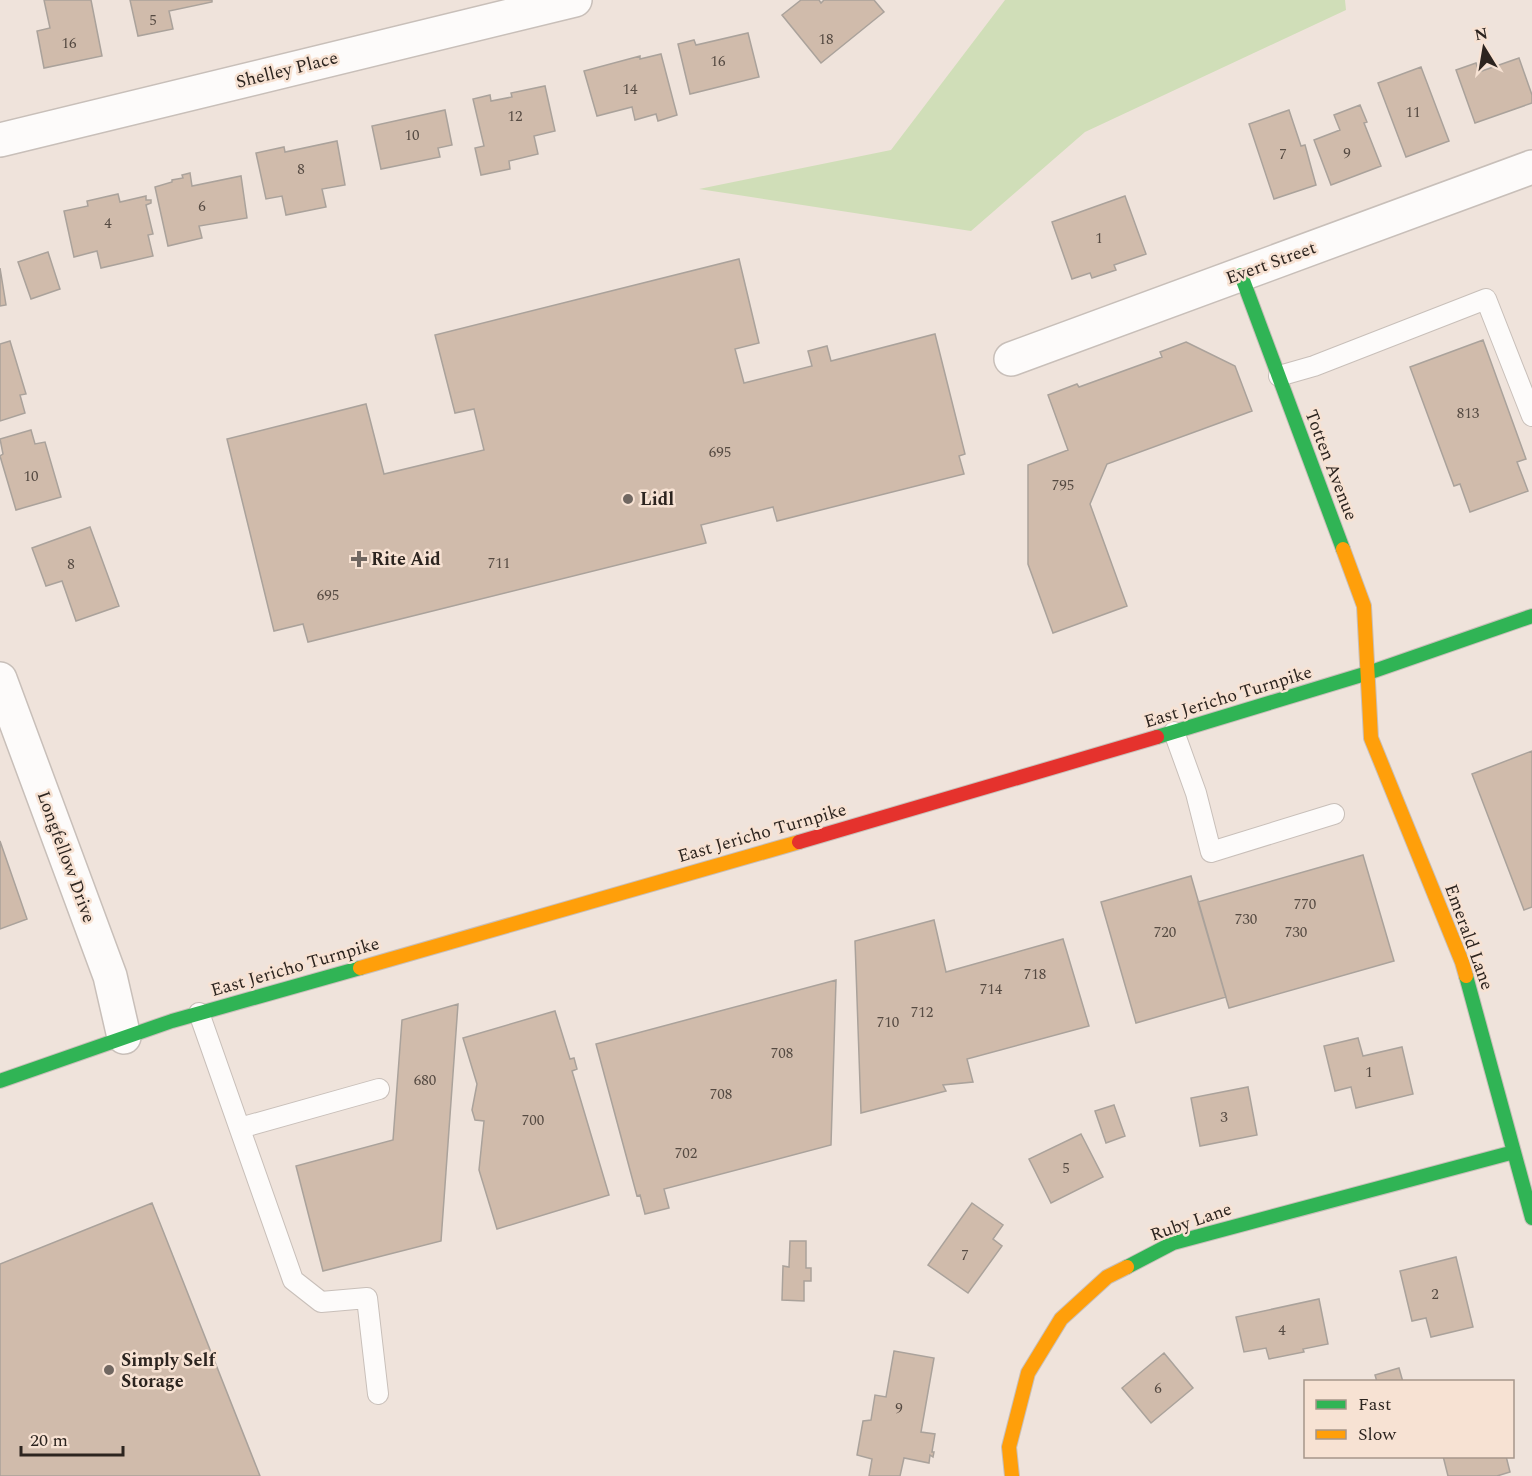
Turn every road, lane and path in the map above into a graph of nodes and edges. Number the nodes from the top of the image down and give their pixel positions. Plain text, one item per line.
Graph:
1 (575, 0) edge
2 (0, 140) edge
3 (1532, 167) edge
4 (1241, 274) junction
5 (1011, 359) dead end
6 (1279, 376) junction
7 (1532, 416) edge
8 (1532, 616) edge
9 (1368, 673) junction
10 (0, 679) edge
11 (1174, 732) junction
12 (1334, 814) dead end
13 (199, 1013) junction
14 (124, 1037) junction
15 (0, 1081) edge
16 (379, 1089) dead end
17 (240, 1128) junction
18 (1514, 1152) junction
19 (1532, 1218) edge
20 (378, 1394) dead end
21 (1012, 1476) edge

1 - 2 street, Shelley Place
3 - 4 street, Evert Street
4 - 5 street, Evert Street
4 - 6 street, Totten Avenue
6 - 7 lane
6 - 9 street, Totten Avenue
8 - 9 street, East Jericho Turnpike
9 - 11 street, East Jericho Turnpike
9 - 18 street, Emerald Lane
10 - 14 street, Longfellow Drive
11 - 12 lane
11 - 13 street, East Jericho Turnpike
13 - 14 street, East Jericho Turnpike
13 - 17 lane
14 - 15 street, East Jericho Turnpike
16 - 17 lane
17 - 20 lane
18 - 19 street, Emerald Lane
18 - 21 street, Ruby Lane

